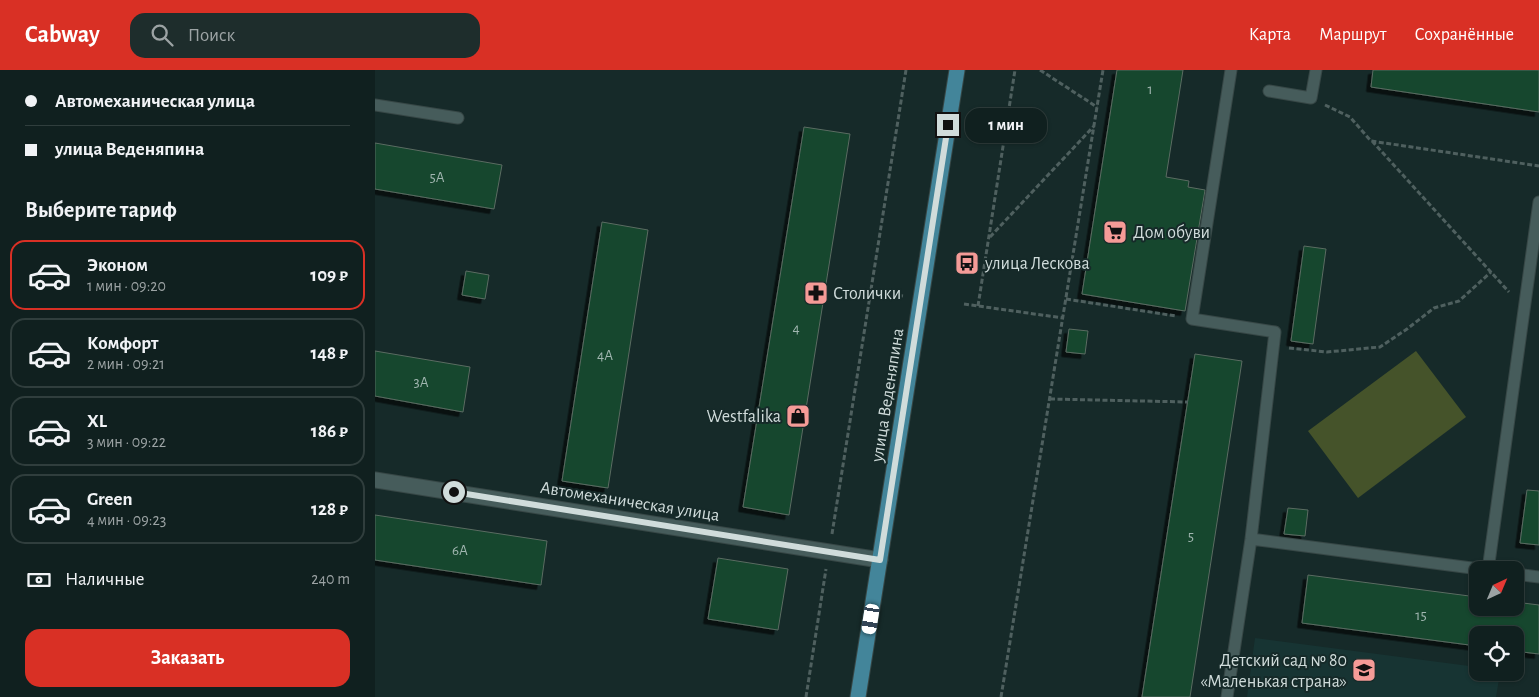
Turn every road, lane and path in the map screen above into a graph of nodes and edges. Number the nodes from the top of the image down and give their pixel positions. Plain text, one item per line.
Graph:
1 (906, 70) edge
2 (957, 70) edge
3 (1015, 70) edge
4 (1040, 70) edge
5 (1103, 70) edge
6 (1231, 70) edge
7 (1316, 70) edge
8 (1269, 92) dead end
9 (1311, 98) junction
10 (375, 105) edge
11 (1097, 107) junction
12 (458, 118) dead end
13 (1094, 126) junction
14 (1371, 141) junction
15 (1539, 166) edge
16 (1539, 202) edge
17 (989, 238) junction
18 (1491, 272) junction
19 (870, 291) junction
20 (904, 296) dead end
21 (1066, 298) junction
22 (964, 304) dead end
23 (978, 306) junction
24 (1524, 308) junction
25 (1063, 318) junction
26 (1192, 319) junction
27 (1274, 346) junction
28 (1050, 399) junction
29 (1188, 402) dead end
30 (375, 480) edge
31 (1251, 539) junction
32 (829, 552) junction
33 (880, 560) junction
34 (1488, 561) edge
35 (1469, 568) edge
36 (1524, 575) edge
37 (1539, 577) edge
38 (806, 697) edge
39 (858, 697) edge
40 (1001, 697) edge
41 (1227, 697) edge

1 - 19 path
2 - 33 main road, улица Веденяпина
3 - 17 path
4 - 11 path
5 - 11 path
6 - 26 lane
7 - 9 lane
8 - 9 lane
9 - 14 path
10 - 12 lane
11 - 13 path
13 - 17 path
13 - 21 path
14 - 15 path
14 - 18 path
16 - 24 lane
17 - 23 path
18 - 24 path
18 - 27 path
19 - 20 path
19 - 32 path
21 - 25 path
21 - 26 path
22 - 23 path
23 - 25 path
24 - 34 lane
25 - 28 path
26 - 27 lane
27 - 31 lane
28 - 29 path
28 - 40 path
30 - 32 street, Автомеханическая улица
31 - 35 lane
31 - 41 lane
32 - 33 street, Автомеханическая улица
32 - 38 path
33 - 39 main road, улица Веденяпина
36 - 37 lane

